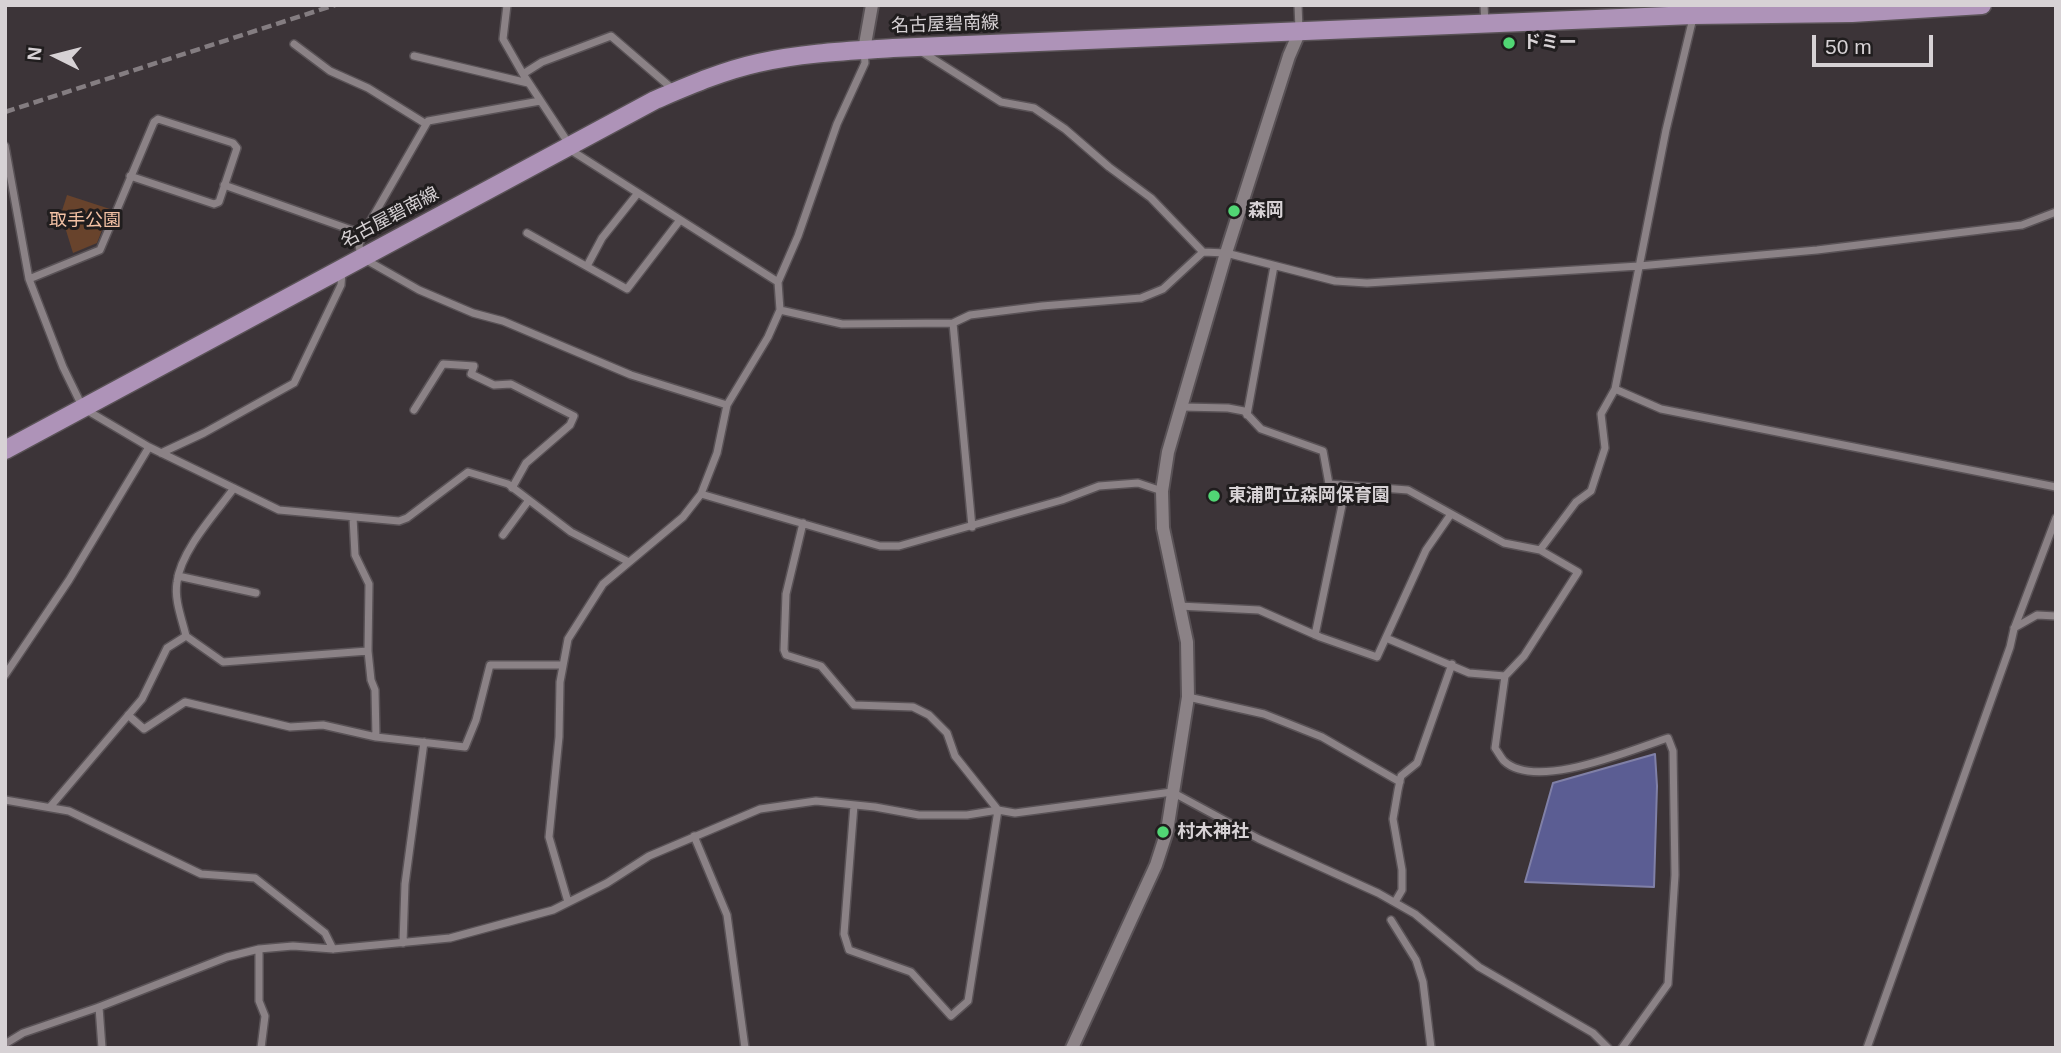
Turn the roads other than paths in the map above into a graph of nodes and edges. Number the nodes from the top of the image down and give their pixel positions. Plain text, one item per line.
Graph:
1 (507, 5) edge
2 (872, 5) edge
3 (1297, 5) edge
4 (1982, 5) edge
5 (1779, 9) edge
6 (1485, 14) edge
7 (1693, 15) junction
8 (1299, 33) junction
9 (294, 44) dead end
10 (915, 48) junction
11 (863, 50) junction
12 (414, 56) dead end
13 (523, 74) junction
14 (529, 83) junction
15 (675, 92) junction
16 (540, 101) junction
17 (426, 124) junction
18 (5, 146) edge
19 (568, 146) junction
20 (130, 176) junction
21 (225, 185) junction
22 (638, 193) junction
23 (2056, 212) edge
24 (680, 220) junction
25 (527, 233) dead end
26 (363, 234) junction
27 (1203, 252) junction
28 (1226, 253) junction
29 (362, 257) junction
30 (587, 266) junction
31 (1274, 266) junction
32 (1639, 266) junction
33 (342, 268) junction
34 (29, 279) junction
35 (778, 282) junction
36 (780, 310) junction
37 (953, 323) junction
38 (1615, 388) junction
39 (727, 405) junction
40 (1182, 407) junction
41 (83, 408) junction
42 (414, 410) dead end
43 (1247, 415) junction
44 (149, 447) junction
45 (5, 450) edge
46 (161, 453) junction
47 (1346, 486) junction
48 (2056, 486) edge
49 (234, 488) junction
50 (512, 488) junction
51 (1162, 491) junction
52 (701, 494) junction
53 (529, 500) junction
54 (1451, 514) junction
55 (353, 517) junction
56 (2056, 518) edge
57 (803, 523) junction
58 (972, 527) junction
59 (503, 535) dead end
60 (1540, 550) junction
61 (629, 562) junction
62 (178, 576) junction
63 (256, 593) dead end
64 (1179, 606) junction
65 (2056, 617) edge
66 (2014, 629) junction
67 (1315, 635) junction
68 (186, 636) junction
69 (1387, 638) junction
70 (368, 651) junction
71 (1452, 664) junction
72 (564, 665) junction
73 (5, 676) edge
74 (1505, 676) junction
75 (1188, 697) junction
76 (128, 715) junction
77 (376, 737) junction
78 (424, 742) junction
79 (1400, 782) junction
80 (1172, 792) junction
81 (5, 800) edge
82 (854, 805) junction
83 (50, 807) junction
84 (998, 810) junction
85 (694, 836) junction
86 (568, 902) junction
87 (1395, 902) junction
88 (1391, 920) dead end
89 (403, 943) junction
90 (259, 949) junction
91 (333, 949) junction
92 (99, 1007) junction
93 (5, 1044) edge
94 (103, 1048) edge
95 (261, 1048) edge
96 (745, 1048) edge
97 (1072, 1048) edge
98 (1431, 1048) edge
99 (1608, 1048) edge
100 (1622, 1048) edge
101 (1867, 1048) edge

1 - 13 street
2 - 11 street
3 - 8 street
4 - 5 main road, 名古屋碧南線
5 - 7 main road, 名古屋碧南線
6 - 7 main road, 名古屋碧南線
6 - 8 main road, 名古屋碧南線
7 - 32 street
8 - 10 main road, 名古屋碧南線
8 - 28 street
9 - 17 street
10 - 11 main road, 名古屋碧南線
10 - 27 street
11 - 15 main road, 名古屋碧南線
11 - 35 street
12 - 14 street
13 - 14 street
13 - 15 street
14 - 16 street
15 - 19 main road, 名古屋碧南線
16 - 17 street
16 - 19 street
17 - 26 street
18 - 34 street
19 - 22 street
19 - 29 main road, 名古屋碧南線
20 - 21 street
20 - 21 street
20 - 34 street
21 - 26 street
22 - 24 street
22 - 30 street
23 - 32 street
24 - 30 street
24 - 35 street
25 - 30 street
26 - 29 street
27 - 28 street
27 - 37 street
28 - 31 street
28 - 40 street
29 - 33 main road, 名古屋碧南線
29 - 39 street
31 - 32 street
31 - 43 street
32 - 38 street
33 - 41 main road, 名古屋碧南線
33 - 46 street
34 - 41 street
35 - 36 street
36 - 37 street
36 - 39 street
37 - 58 street
38 - 48 street
38 - 60 street
39 - 52 street
40 - 43 street
40 - 51 street
41 - 44 street
41 - 45 main road, 名古屋碧南線
42 - 50 street
43 - 47 street
44 - 46 street
44 - 73 street
46 - 49 street
47 - 54 street
47 - 67 street
49 - 55 street
49 - 62 street
50 - 53 street
50 - 55 street
51 - 58 street
51 - 64 street
52 - 57 street
52 - 61 street
53 - 59 street
53 - 61 street
54 - 60 street
54 - 69 street
55 - 70 street
56 - 66 street
57 - 58 street
57 - 84 street
60 - 74 street
61 - 72 street
62 - 63 street
62 - 68 street
64 - 67 street
64 - 75 street
65 - 66 street
66 - 101 street
67 - 69 street
68 - 70 street
68 - 76 street
69 - 71 street
70 - 77 street
71 - 74 street
71 - 79 street
72 - 78 street
72 - 86 street
74 - 100 street
75 - 79 street
75 - 80 street
76 - 77 street
76 - 83 street
77 - 78 street
78 - 89 street
79 - 87 street
80 - 84 street
80 - 87 street
80 - 97 street
81 - 83 street
82 - 84 street
82 - 84 street
82 - 85 street
83 - 91 street
85 - 86 street
85 - 96 street
86 - 89 street
87 - 99 street
88 - 98 street
89 - 91 street
90 - 91 street
90 - 92 street
90 - 95 street
92 - 93 street
92 - 94 street

